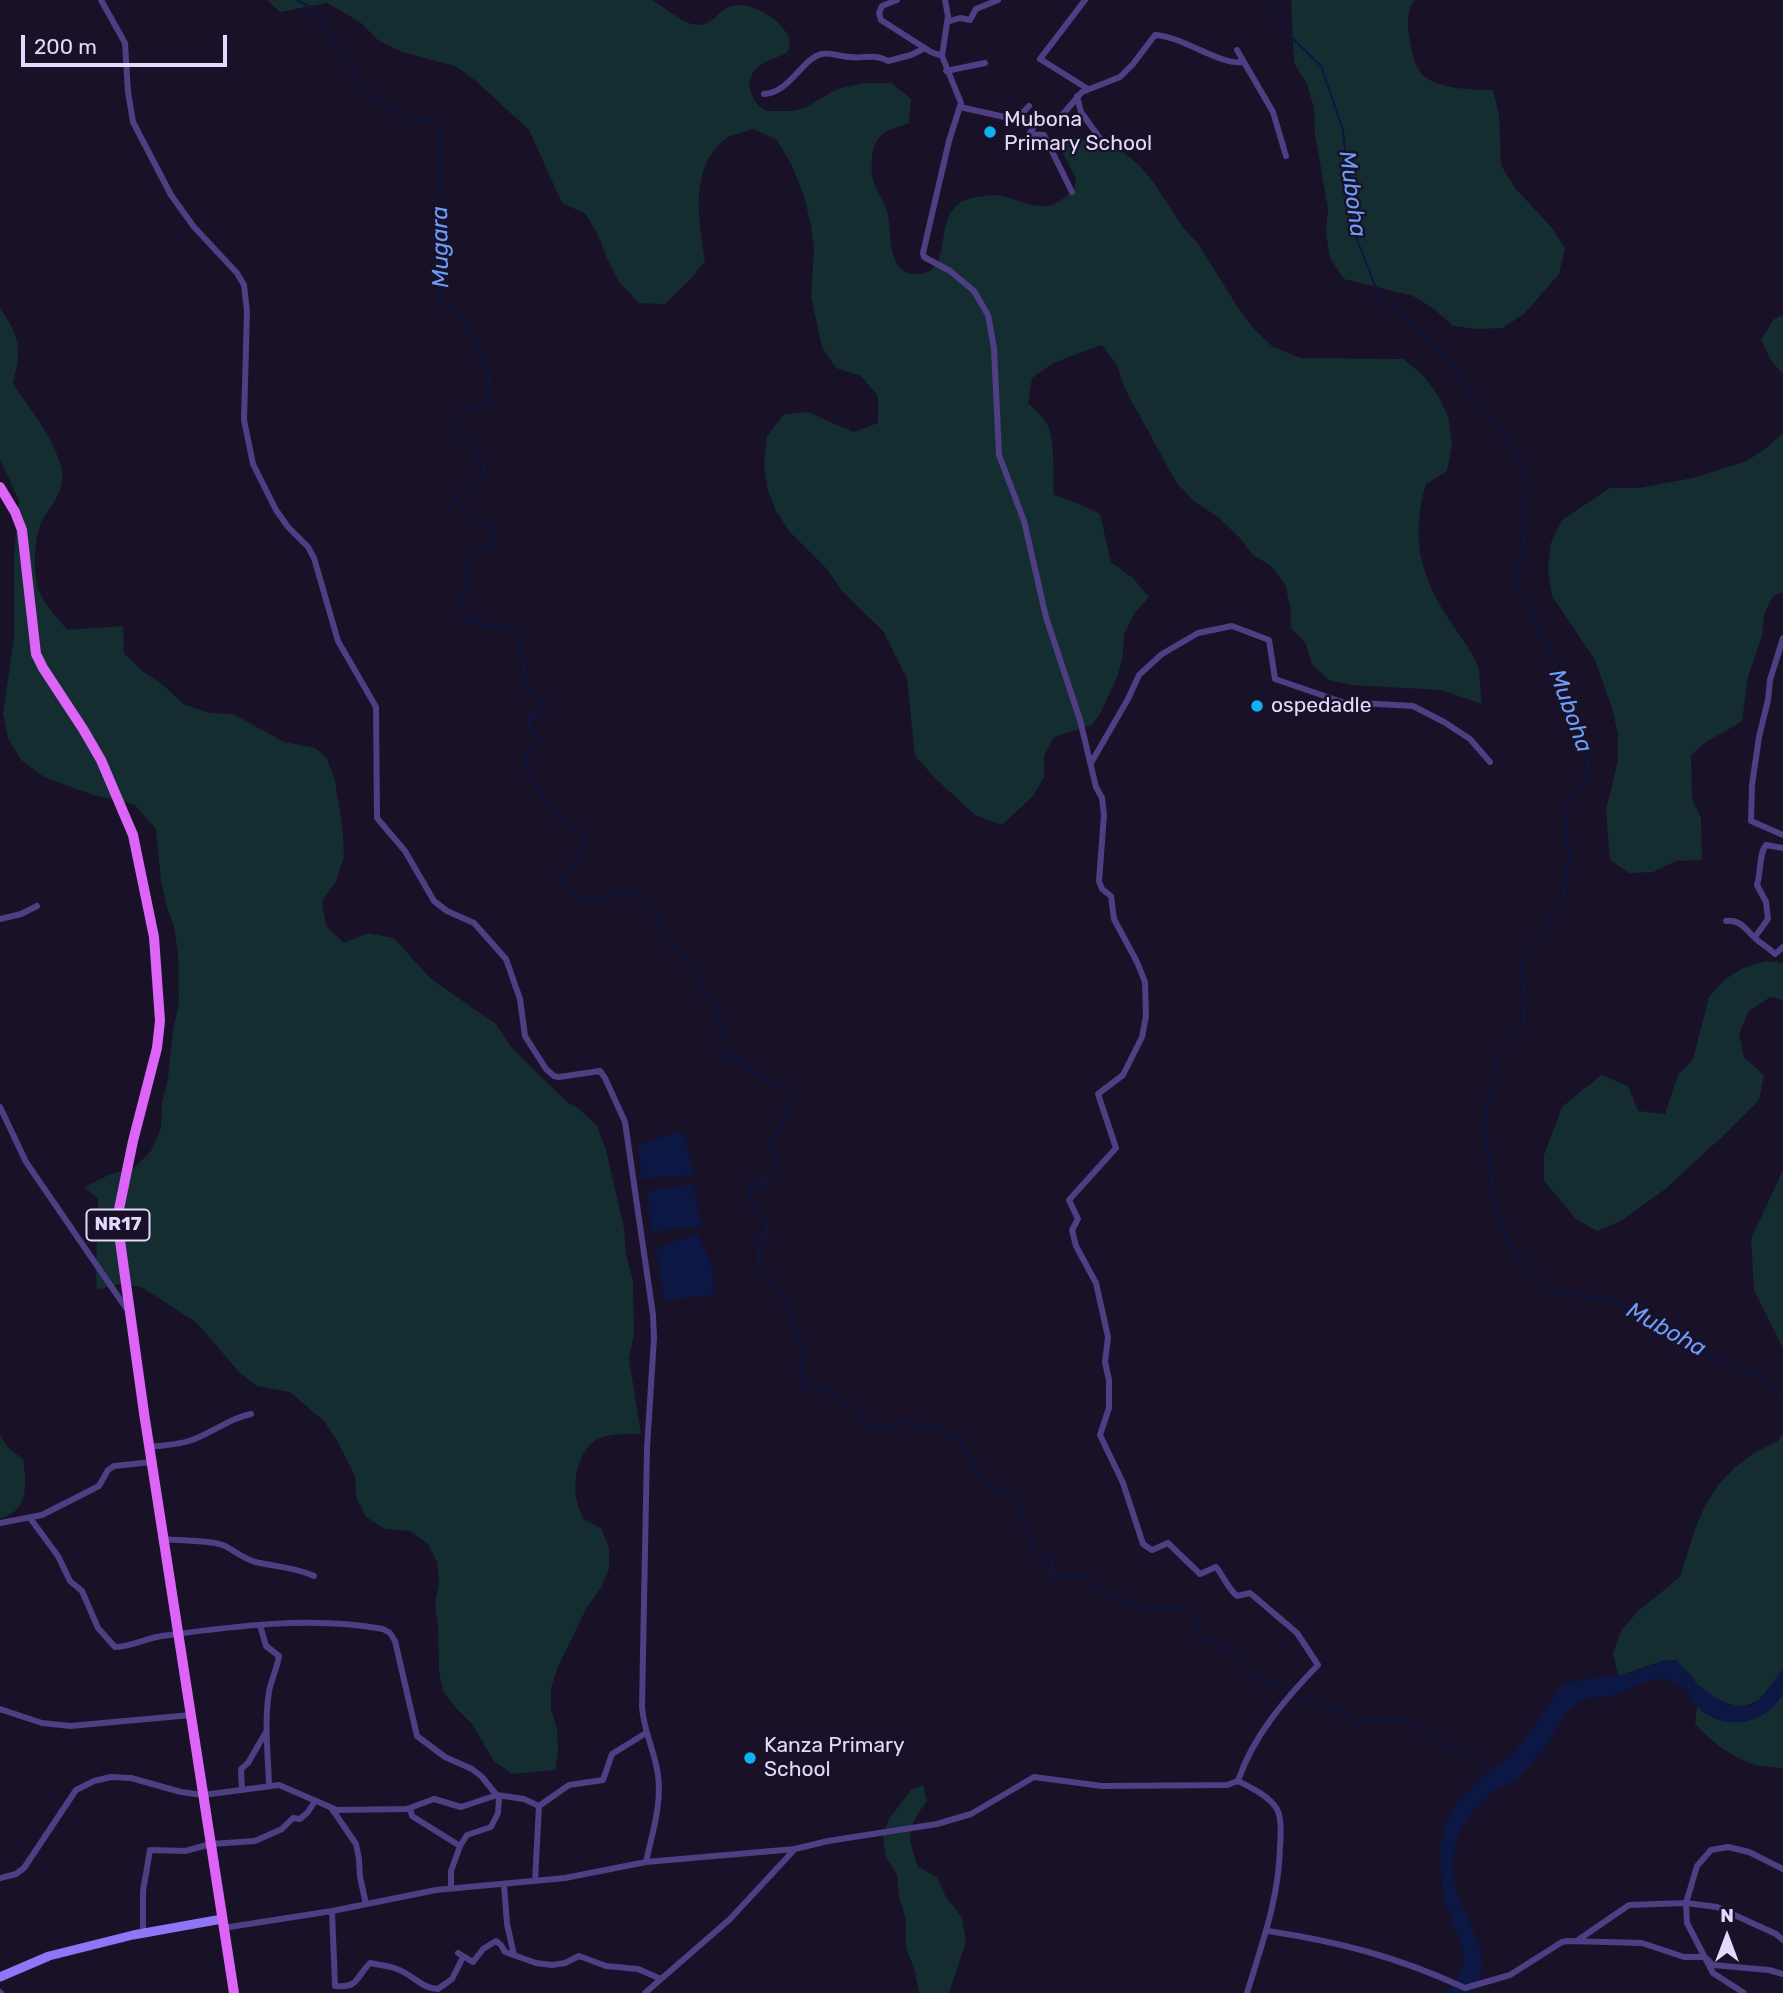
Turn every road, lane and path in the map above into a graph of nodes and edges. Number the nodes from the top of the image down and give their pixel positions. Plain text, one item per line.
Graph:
1 (101, 0) edge
2 (897, 0) edge
3 (945, 0) edge
4 (998, 0) edge
5 (1085, 0) edge
6 (947, 22) junction
7 (925, 48) junction
8 (1237, 50) dead end
9 (942, 56) junction
10 (1243, 62) junction
11 (985, 63) dead end
12 (946, 71) junction
13 (1088, 89) junction
14 (764, 94) dead end
15 (1077, 96) junction
16 (1029, 106) dead end
17 (960, 107) junction
18 (1017, 119) junction
19 (1036, 124) junction
20 (1104, 144) dead end
21 (1286, 156) dead end
22 (1072, 192) dead end
23 (0, 487) edge
24 (1783, 638) edge
25 (1490, 762) dead end
26 (1091, 763) junction
27 (1783, 835) edge
28 (1783, 848) edge
29 (37, 906) dead end
30 (0, 919) edge
31 (1726, 921) dead end
32 (1755, 937) junction
33 (1783, 947) edge
34 (0, 1107) edge
35 (130, 1312) junction
36 (251, 1414) dead end
37 (150, 1447) junction
38 (152, 1462) junction
39 (30, 1518) junction
40 (0, 1523) edge
41 (164, 1539) junction
42 (314, 1576) dead end
43 (260, 1625) junction
44 (179, 1633) junction
45 (0, 1709) edge
46 (191, 1715) junction
47 (266, 1732) junction
48 (646, 1732) junction
49 (1238, 1781) junction
50 (269, 1785) junction
51 (242, 1790) junction
52 (203, 1795) junction
53 (497, 1795) junction
54 (315, 1801) junction
55 (539, 1806) junction
56 (410, 1808) junction
57 (332, 1809) junction
58 (211, 1844) junction
59 (460, 1846) junction
60 (795, 1849) junction
61 (646, 1862) junction
62 (1783, 1869) edge
63 (0, 1878) edge
64 (535, 1881) junction
65 (503, 1884) junction
66 (451, 1888) junction
67 (1686, 1903) junction
68 (366, 1904) junction
69 (332, 1911) junction
70 (223, 1924) junction
71 (1268, 1931) junction
72 (143, 1933) junction
73 (1783, 1940) edge
74 (1576, 1941) junction
75 (514, 1955) junction
76 (1705, 1956) junction
77 (1783, 1974) edge
78 (0, 1977) edge
79 (662, 1979) junction
80 (434, 1991) edge
81 (234, 1993) edge
82 (645, 1993) edge
83 (1247, 1993) edge
84 (1744, 1993) edge

1 - 48 street
2 - 7 street
3 - 6 street
4 - 6 street
5 - 13 street
6 - 9 street
7 - 9 street
7 - 14 street
8 - 10 street
9 - 12 street
10 - 13 street
10 - 21 street
11 - 12 street
12 - 17 street
13 - 15 street
15 - 19 street
15 - 20 street
16 - 18 street
17 - 18 street
17 - 26 street
18 - 19 street
19 - 22 street
23 - 35 main road, NR17
24 - 27 street
25 - 26 street
26 - 49 street
28 - 32 street
29 - 30 street
31 - 32 street
32 - 33 street
34 - 35 street
35 - 37 main road, NR17
36 - 37 street
37 - 38 main road, NR17
38 - 39 street
38 - 41 main road, NR17
39 - 40 street
39 - 44 street
41 - 42 street
41 - 44 main road, NR17
43 - 44 street
43 - 47 street
43 - 53 street
44 - 46 main road, NR17
45 - 46 street
46 - 52 main road, NR17
47 - 50 street
47 - 51 street
48 - 55 street
48 - 61 street
49 - 60 street
49 - 71 street
50 - 51 street
50 - 54 street
51 - 52 street
52 - 58 main road, NR17
52 - 63 street
53 - 55 street
53 - 56 street
53 - 59 street
54 - 57 street
54 - 58 street
55 - 64 street
56 - 57 street
56 - 59 street
57 - 68 street
58 - 70 main road, NR17
58 - 72 street
59 - 66 street
60 - 61 street
60 - 79 street
61 - 64 street
62 - 67 street
64 - 65 street
65 - 66 street
65 - 75 street
66 - 68 street
67 - 73 street
67 - 74 street
67 - 76 street
68 - 69 street
69 - 70 street
69 - 80 street
70 - 72 main road
70 - 81 main road, NR17
71 - 74 street
71 - 83 street
72 - 78 main road
74 - 76 street
75 - 79 street
75 - 80 street
76 - 77 street
76 - 84 street
79 - 82 street

